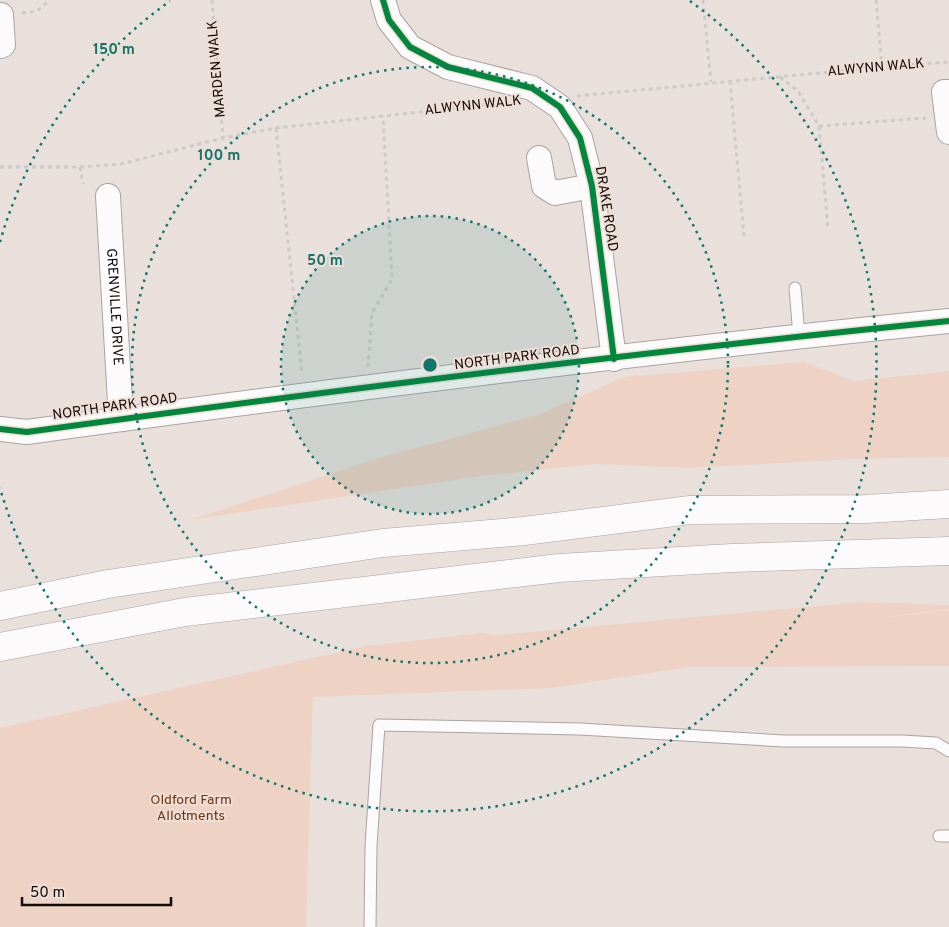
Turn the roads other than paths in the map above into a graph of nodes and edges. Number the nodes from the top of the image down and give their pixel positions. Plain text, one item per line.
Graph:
1 (383, 0) edge
2 (1, 15) edge
3 (0, 46) edge
4 (949, 92) edge
5 (948, 124) edge
6 (539, 158) dead end
7 (592, 186) junction
8 (108, 196) dead end
9 (795, 288) dead end
10 (949, 321) edge
11 (799, 336) junction
12 (614, 359) junction
13 (121, 419) junction
14 (0, 429) edge
15 (949, 504) edge
16 (949, 551) edge
17 (0, 606) edge
18 (0, 647) edge
19 (949, 751) edge
20 (370, 927) edge

1 - 7 street, DRAKE ROAD
2 - 3 street
4 - 5 street
6 - 7 street, DRAKE ROAD
7 - 12 street, DRAKE ROAD
8 - 13 street, GRENVILLE DRIVE
9 - 11 lane
10 - 11 street, NORTH PARK ROAD
11 - 12 street, NORTH PARK ROAD
12 - 13 street, NORTH PARK ROAD
13 - 14 street, NORTH PARK ROAD
15 - 17 highway
16 - 18 highway
19 - 20 lane

